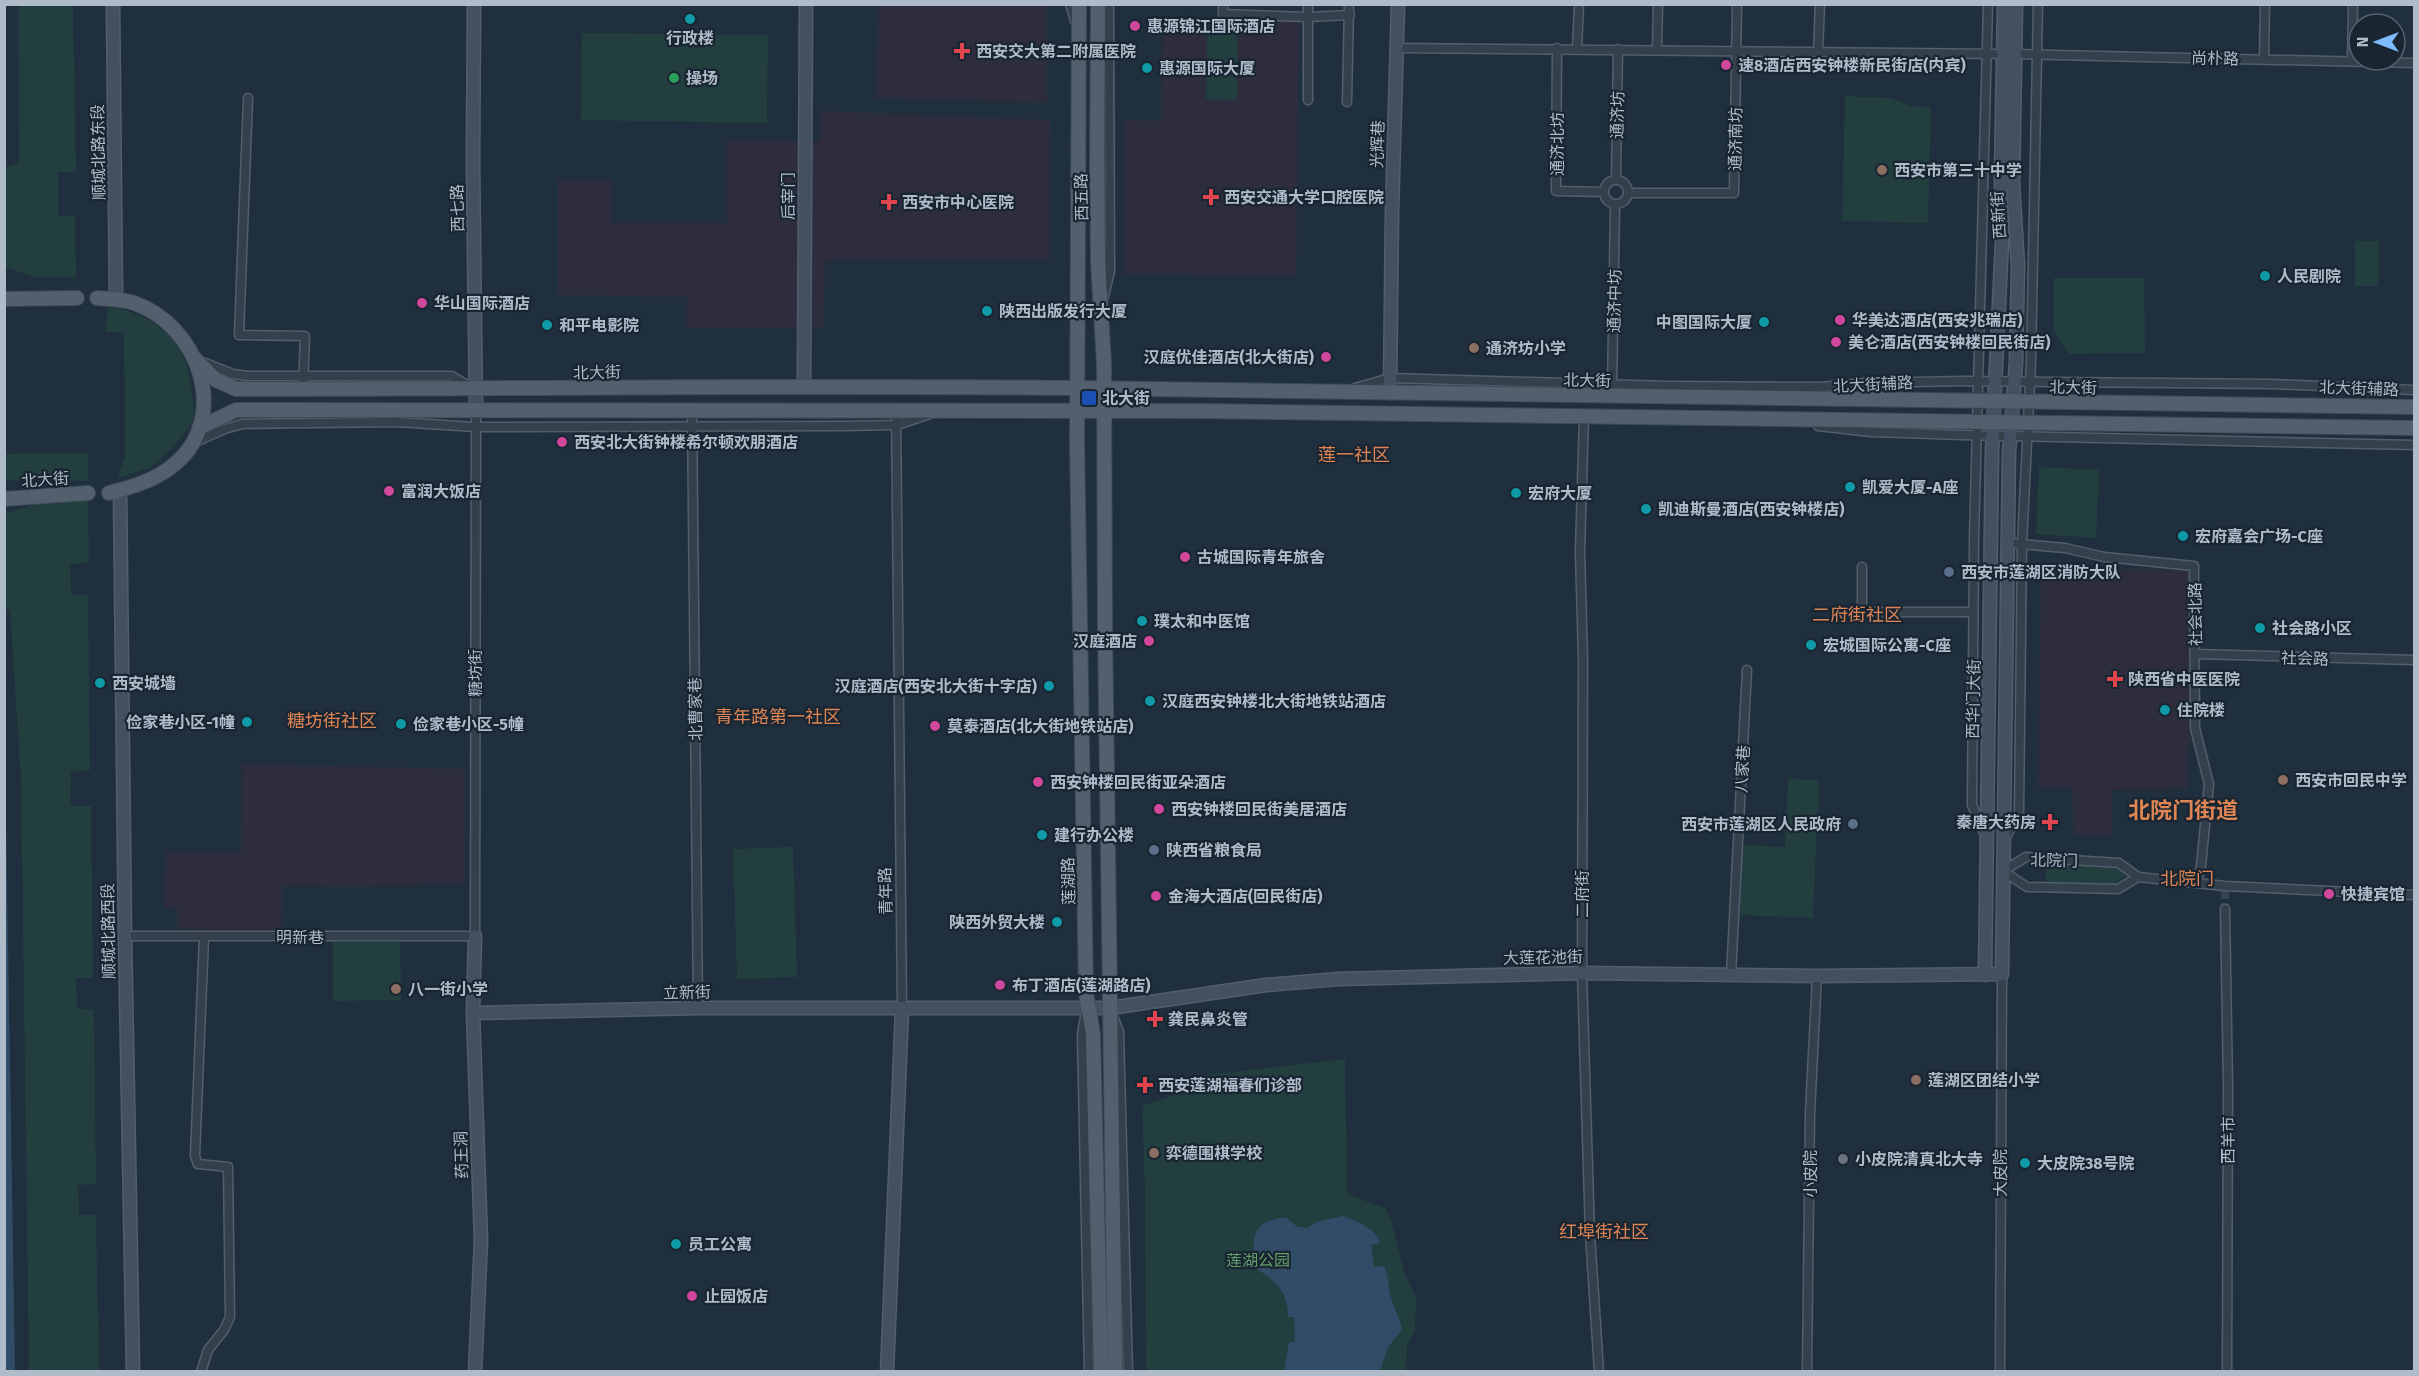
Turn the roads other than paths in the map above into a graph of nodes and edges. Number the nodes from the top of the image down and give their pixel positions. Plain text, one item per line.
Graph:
1 (113, 4) edge
2 (474, 4) edge
3 (806, 4) edge
4 (1070, 4) edge
5 (1079, 4) edge
6 (1098, 4) edge
7 (1108, 4) edge
8 (1223, 4) edge
9 (1308, 4) edge
10 (1349, 4) edge
11 (1398, 4) edge
12 (1578, 4) edge
13 (1658, 4) edge
14 (1737, 4) edge
15 (1820, 4) edge
16 (1988, 4) edge
17 (2004, 4) edge
18 (2016, 4) edge
19 (2038, 4) edge
20 (2265, 4) edge
21 (1350, 15) junction
22 (1308, 17) junction
23 (1079, 30) junction
24 (1397, 48) junction
25 (1557, 48) junction
26 (1577, 49) junction
27 (1618, 49) junction
28 (1657, 50) junction
29 (1737, 51) junction
30 (1818, 52) junction
31 (1987, 54) junction
32 (2009, 54) junction
33 (2037, 55) junction
34 (2264, 59) junction
35 (2347, 61) edge
36 (248, 98) dead end
37 (1308, 100) dead end
38 (1347, 102) dead end
39 (1616, 180) junction
40 (1604, 192) junction
41 (1628, 193) junction
42 (1615, 205) junction
43 (4, 297) edge
44 (77, 298) dead end
45 (97, 298) dead end
46 (116, 299) junction
47 (1101, 311) junction
48 (194, 358) junction
49 (304, 375) junction
50 (1390, 378) junction
51 (1979, 381) junction
52 (1996, 382) junction
53 (2014, 382) junction
54 (2030, 383) junction
55 (804, 387) junction
56 (1078, 388) junction
57 (303, 389) junction
58 (1104, 389) junction
59 (476, 390) junction
60 (2415, 390) edge
61 (1612, 391) junction
62 (1334, 393) junction
63 (1390, 393) junction
64 (1978, 400) junction
65 (1995, 401) junction
66 (2012, 402) junction
67 (2029, 402) junction
68 (2415, 407) edge
69 (476, 410) junction
70 (692, 410) junction
71 (896, 410) junction
72 (943, 410) junction
73 (1077, 411) junction
74 (1104, 411) junction
75 (1584, 419) junction
76 (692, 425) junction
77 (897, 425) junction
78 (475, 427) junction
79 (199, 428) junction
80 (2415, 428) edge
81 (1977, 429) junction
82 (1994, 429) junction
83 (2010, 429) junction
84 (2028, 429) junction
85 (192, 444) junction
86 (2415, 445) edge
87 (114, 492) joint
88 (88, 493) dead end
89 (4, 500) edge
90 (2008, 543) junction
91 (2022, 544) junction
92 (1862, 567) dead end
93 (1973, 612) junction
94 (2196, 654) junction
95 (2415, 660) edge
96 (1747, 670) dead end
97 (1988, 841) junction
98 (2003, 842) junction
99 (2003, 871) junction
100 (2138, 878) junction
101 (2197, 882) junction
102 (2415, 895) edge
103 (2225, 909) tunnel mouth
104 (124, 936) junction
105 (475, 936) junction
106 (204, 937) junction
107 (1582, 973) junction
108 (2002, 974) junction
109 (1731, 975) junction
110 (1985, 975) junction
111 (1817, 976) junction
112 (699, 1008) junction
113 (1087, 1008) junction
114 (1110, 1008) junction
115 (902, 1009) junction
116 (473, 1013) junction
117 (133, 1371) edge
118 (201, 1371) edge
119 (475, 1371) edge
120 (887, 1371) edge
121 (1089, 1371) edge
122 (1101, 1371) edge
123 (1115, 1371) edge
124 (1128, 1371) edge
125 (1599, 1371) edge
126 (1808, 1371) edge
127 (2000, 1371) edge
128 (2227, 1371) edge

1 - 46 street, 顺城北路东段
2 - 59 street, 西七路
3 - 55 street, 后宰门
4 - 23 street
5 - 23 main road, 西五路
6 - 47 main road, 西五路
7 - 47 street
8 - 22 street
9 - 22 street
10 - 21 street
11 - 24 street, 光辉巷
12 - 26 street
13 - 28 street
14 - 29 street
15 - 30 street
16 - 31 street
17 - 32 street, 西新街
18 - 32 street, 西新街
19 - 33 street
20 - 34 street
21 - 22 street
21 - 38 street
22 - 37 street
23 - 56 main road, 西五路
24 - 25 street, 尚朴路
24 - 50 street, 光辉巷
25 - 26 street, 尚朴路
25 - 40 street, 通济北坊
26 - 27 street, 尚朴路
27 - 28 street, 尚朴路
27 - 39 street, 通济坊
28 - 29 street, 尚朴路
29 - 30 street, 尚朴路
29 - 41 street, 通济南坊
30 - 31 street, 尚朴路
31 - 32 street, 尚朴路
31 - 51 street
32 - 33 street, 尚朴路
32 - 52 street, 西新街
32 - 53 street, 西新街
33 - 34 street, 尚朴路
33 - 54 street
34 - 35 street, 尚朴路
36 - 49 street
39 - 40 street
39 - 41 street
40 - 42 street
41 - 42 street
42 - 61 street, 通济中坊
43 - 44 main road
45 - 46 main road, 北大街
46 - 48 main road, 北大街
47 - 58 main road, 西五路
48 - 49 street
48 - 57 main road, 北大街
48 - 79 main road, 北大街
49 - 57 street
49 - 59 street
50 - 61 street, 北大街辅路
50 - 62 street, 北大街辅路
50 - 63 street, 光辉巷
51 - 52 street, 北大街辅路
51 - 61 street, 北大街辅路
51 - 64 street
52 - 53 street, 北大街辅路
52 - 65 street, 西新街
53 - 54 street, 北大街辅路
53 - 66 street, 西新街
54 - 60 street, 北大街辅路
54 - 67 street
55 - 56 main road, 北大街
55 - 59 main road, 北大街
56 - 58 main road, 北大街
56 - 73 main road, 莲湖路
57 - 59 main road, 北大街
58 - 62 main road, 北大街
58 - 74 main road
59 - 69 street, 西七路
61 - 63 main road, 北大街
61 - 64 main road, 北大街
62 - 63 main road, 北大街
64 - 65 main road, 北大街
64 - 81 street
65 - 66 main road, 北大街
65 - 82 street, 西新街
66 - 67 main road, 北大街
66 - 83 street, 西新街
67 - 68 main road, 北大街
67 - 84 street
69 - 70 main road
69 - 78 street, 糖坊街
69 - 79 main road
70 - 71 main road
70 - 76 street, 北曹家巷
71 - 72 main road
71 - 77 street, 青年路
72 - 73 main road
72 - 77 street
73 - 74 main road
73 - 113 main road, 莲湖路
74 - 75 main road
74 - 114 main road
75 - 81 main road
75 - 107 street, 二府街
76 - 77 street
76 - 78 street
76 - 112 street, 北曹家巷
77 - 115 street, 青年路
78 - 85 street
78 - 105 street, 糖坊街
79 - 85 main road, 北大街
80 - 84 main road
81 - 82 main road
81 - 93 street
82 - 83 main road
82 - 97 street, 西华门大街
83 - 84 main road
83 - 90 street, 西华门大街
84 - 86 street
84 - 91 street
85 - 87 main road, 北大街
87 - 104 street, 顺城北路西段
88 - 89 main road, 北大街
90 - 91 street, 社会北路
90 - 98 street, 西华门大街
91 - 94 street, 社会北路
91 - 98 street
92 - 93 street
93 - 97 street
94 - 95 street, 社会路
94 - 101 street, 社会北路
96 - 109 street, 八家巷
97 - 110 street, 西华门大街
98 - 99 street, 西华门大街
99 - 100 street, 北院门
99 - 100 street, 北院门
99 - 108 street, 西华门大街
100 - 101 street, 北院门
101 - 102 street, 北院门
103 - 128 street, 西羊市
104 - 106 street, 明新巷
104 - 117 street, 顺城北路西段
105 - 106 street, 明新巷
105 - 116 street, 药王洞
106 - 118 street
107 - 109 street, 大莲花池街
107 - 114 street, 大莲花池街
107 - 125 street, 二府街
108 - 110 street, 大莲花池街
108 - 127 street, 大皮院
109 - 111 street, 大莲花池街
110 - 111 street, 大莲花池街
111 - 126 street, 小皮院
112 - 115 street, 立新街
112 - 116 street, 立新街
113 - 114 street, 大莲花池街
113 - 115 street, 立新街
113 - 121 street
113 - 122 main road, 莲湖路
114 - 123 main road
114 - 124 street
115 - 120 street, 青年路
116 - 119 street, 药王洞

